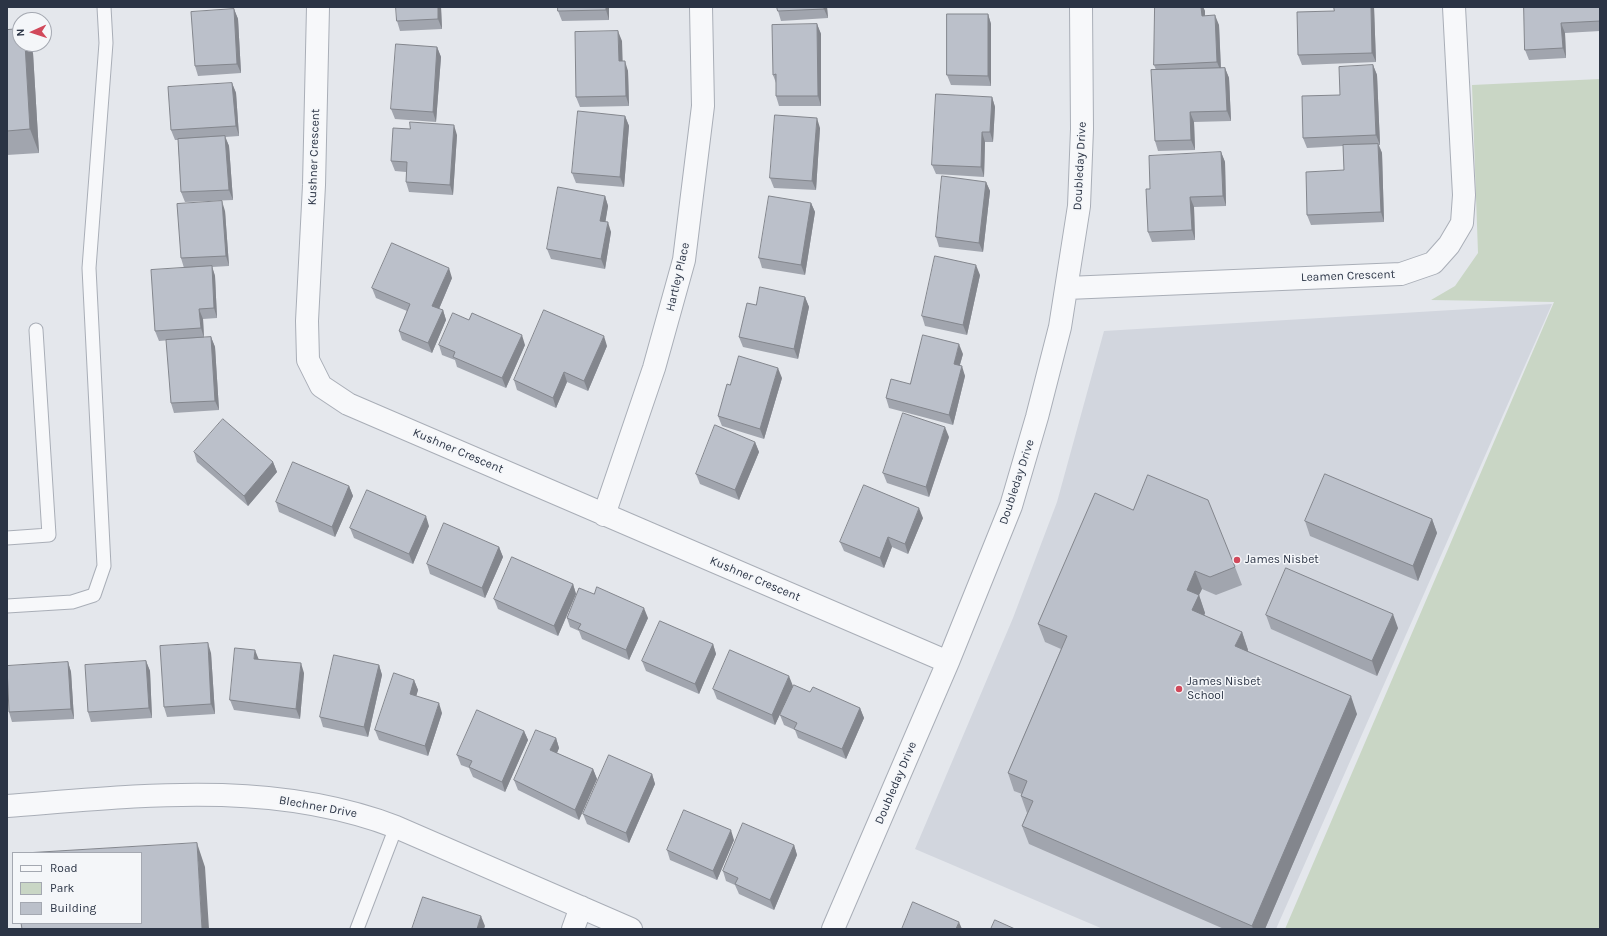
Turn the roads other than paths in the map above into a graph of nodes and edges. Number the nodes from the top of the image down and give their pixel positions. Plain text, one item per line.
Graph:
1 (104, 7) edge
2 (318, 7) edge
3 (701, 7) edge
4 (1081, 7) edge
5 (1454, 7) edge
6 (1067, 288) junction
7 (36, 330) dead end
8 (604, 514) junction
9 (7, 538) edge
10 (7, 606) edge
11 (948, 662) junction
12 (7, 806) edge
13 (396, 827) junction
14 (581, 908) junction
15 (357, 929) edge
16 (573, 929) edge
17 (631, 929) edge
18 (833, 929) edge

1 - 10 lane
2 - 8 street, Kushner Crescent
3 - 8 street, Hartley Place
4 - 6 street, Doubleday Drive
5 - 6 street, Leamen Crescent
6 - 11 street, Doubleday Drive
7 - 9 lane
8 - 11 street, Kushner Crescent
11 - 18 street, Doubleday Drive
12 - 13 street, Blechner Drive
13 - 14 street, Blechner Drive
13 - 15 lane
14 - 16 street
14 - 17 street, Blechner Drive

